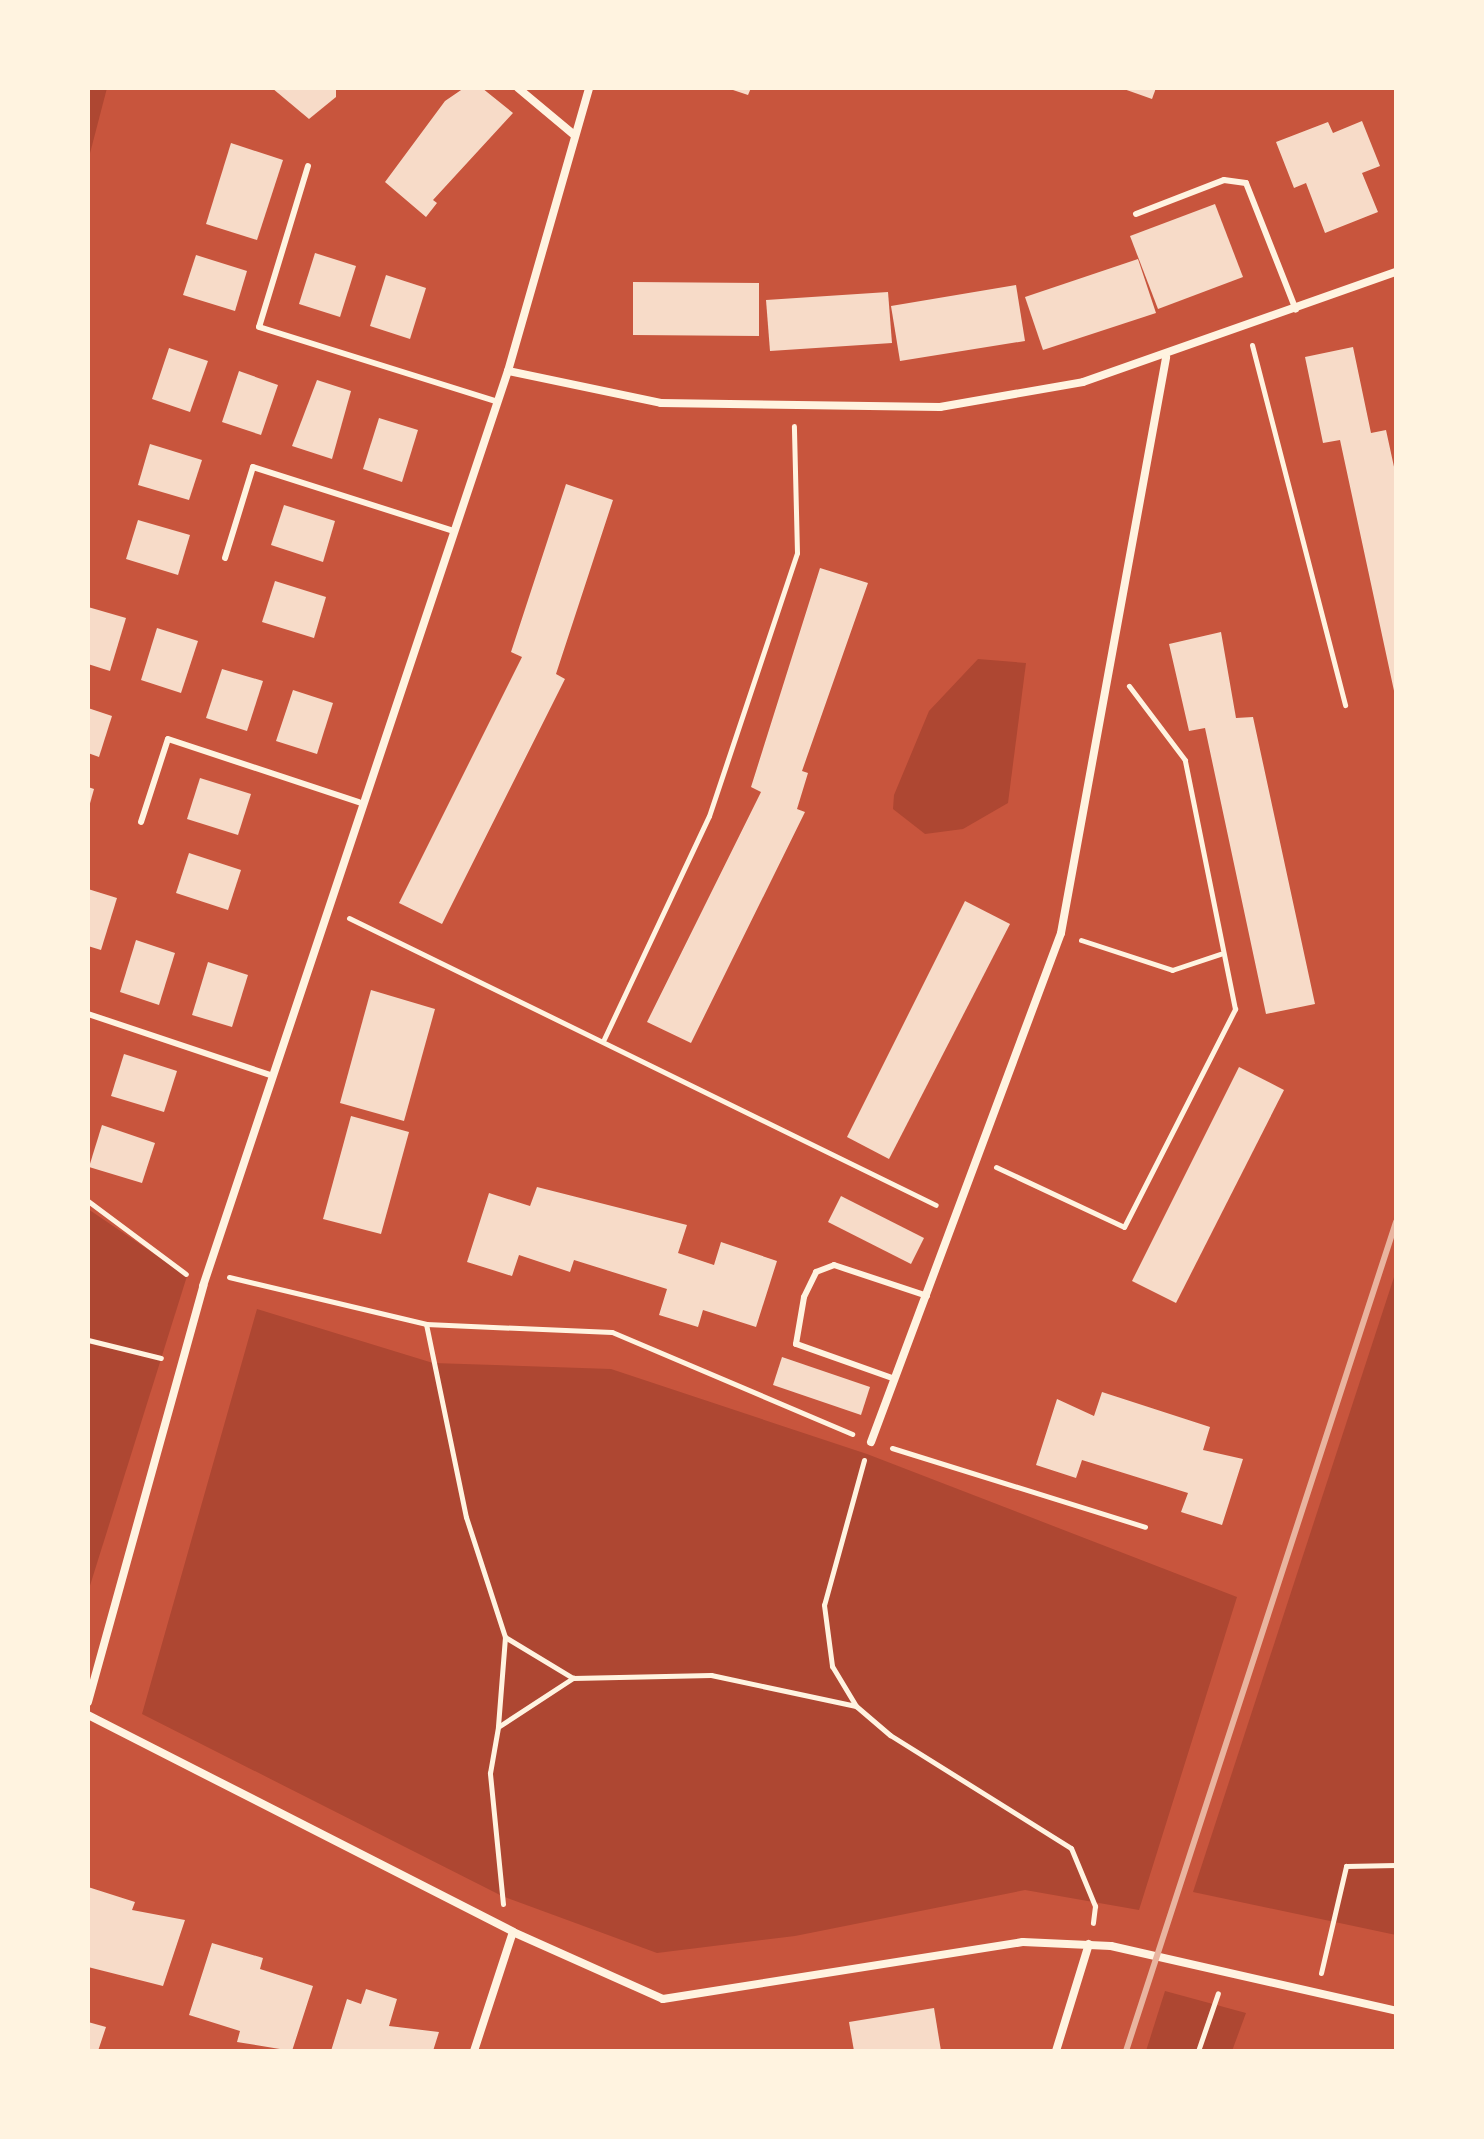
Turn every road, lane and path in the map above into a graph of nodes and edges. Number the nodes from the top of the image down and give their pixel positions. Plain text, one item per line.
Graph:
1 (518, 88) edge
2 (589, 88) edge
3 (573, 134) junction
4 (308, 166) dead end
5 (1136, 214) dead end
6 (1396, 272) edge
7 (1296, 310) junction
8 (1248, 331) dead end
9 (1166, 358) junction
10 (508, 371) junction
11 (498, 402) junction
12 (793, 409) junction
13 (454, 531) junction
14 (225, 558) dead end
15 (1111, 663) junction
16 (1345, 705) dead end
17 (359, 802) junction
18 (141, 822) dead end
19 (326, 907) junction
20 (1061, 933) junction
21 (1220, 954) junction
22 (88, 1014) edge
23 (604, 1039) junction
24 (273, 1076) junction
25 (979, 1159) junction
26 (88, 1201) edge
27 (958, 1216) junction
28 (208, 1272) junction
29 (203, 1286) junction
30 (927, 1296) junction
31 (426, 1324) junction
32 (88, 1340) edge
33 (181, 1363) junction
34 (895, 1379) junction
35 (871, 1442) junction
36 (1145, 1527) dead end
37 (505, 1637) junction
38 (573, 1678) junction
39 (88, 1702) edge
40 (856, 1706) junction
41 (88, 1715) edge
42 (498, 1727) junction
43 (1396, 1865) edge
44 (504, 1926) junction
45 (513, 1932) junction
46 (1089, 1944) junction
47 (1225, 1973) junction
48 (1316, 1995) junction
49 (1396, 2011) edge
50 (474, 2051) edge
51 (1056, 2051) edge
52 (1198, 2051) edge

1 - 3 street
2 - 3 street
3 - 10 street
4 - 11 lane
5 - 7 lane
6 - 7 street
7 - 9 street
8 - 16 path
9 - 12 street
9 - 15 street
10 - 11 street
10 - 12 street
11 - 13 street
12 - 23 path
13 - 14 lane
13 - 17 street
15 - 20 street
15 - 21 path
17 - 18 lane
17 - 19 street
19 - 23 path
19 - 24 street
20 - 21 path
20 - 25 street
21 - 25 path
22 - 24 lane
23 - 27 path
24 - 28 street
25 - 27 street
26 - 29 path
27 - 30 street
28 - 29 street
28 - 31 path
29 - 33 street
30 - 34 street
30 - 34 lane
31 - 35 path
31 - 37 path
32 - 33 path
33 - 39 street
34 - 35 street
35 - 36 path
35 - 40 path
37 - 38 path
37 - 42 path
38 - 40 path
38 - 42 path
40 - 46 path
41 - 44 street
42 - 44 path
43 - 48 path
44 - 45 street
45 - 46 street
45 - 50 street
46 - 47 street
46 - 51 street
47 - 48 street
47 - 52 path
48 - 49 street

